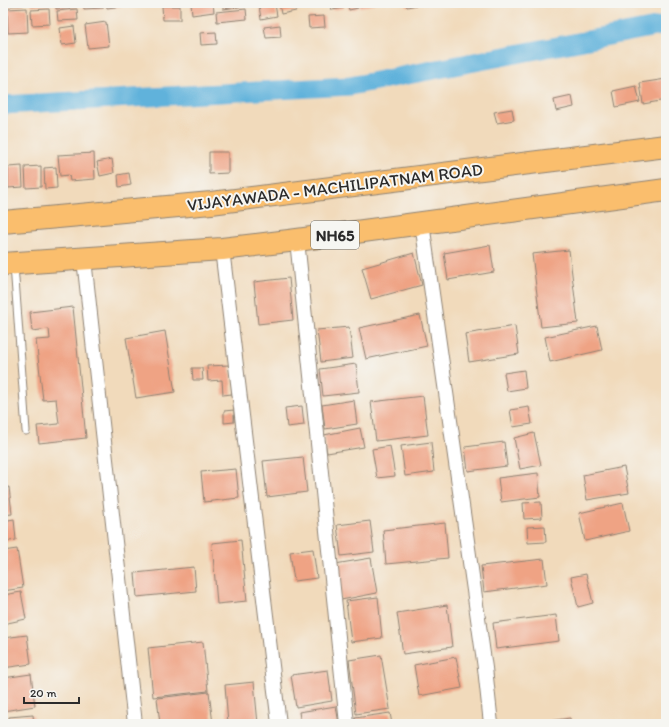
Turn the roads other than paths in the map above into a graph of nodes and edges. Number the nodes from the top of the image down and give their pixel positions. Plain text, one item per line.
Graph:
1 (666, 146) edge
2 (666, 190) edge
3 (3, 222) edge
4 (422, 223) junction
5 (297, 240) junction
6 (222, 249) junction
7 (84, 259) junction
8 (8, 264) edge
9 (26, 431) dead end
10 (135, 724) edge
11 (279, 724) edge
12 (347, 724) edge
13 (491, 724) edge

1 - 3 highway, VIJAYAWADA - MACHILIPATNAM ROAD
2 - 4 highway, NH65
4 - 5 highway, NH65
4 - 13 street
5 - 6 highway, NH65
5 - 12 street
6 - 7 highway, NH65
6 - 11 street
7 - 8 highway, NH65
7 - 10 street
8 - 9 lane

